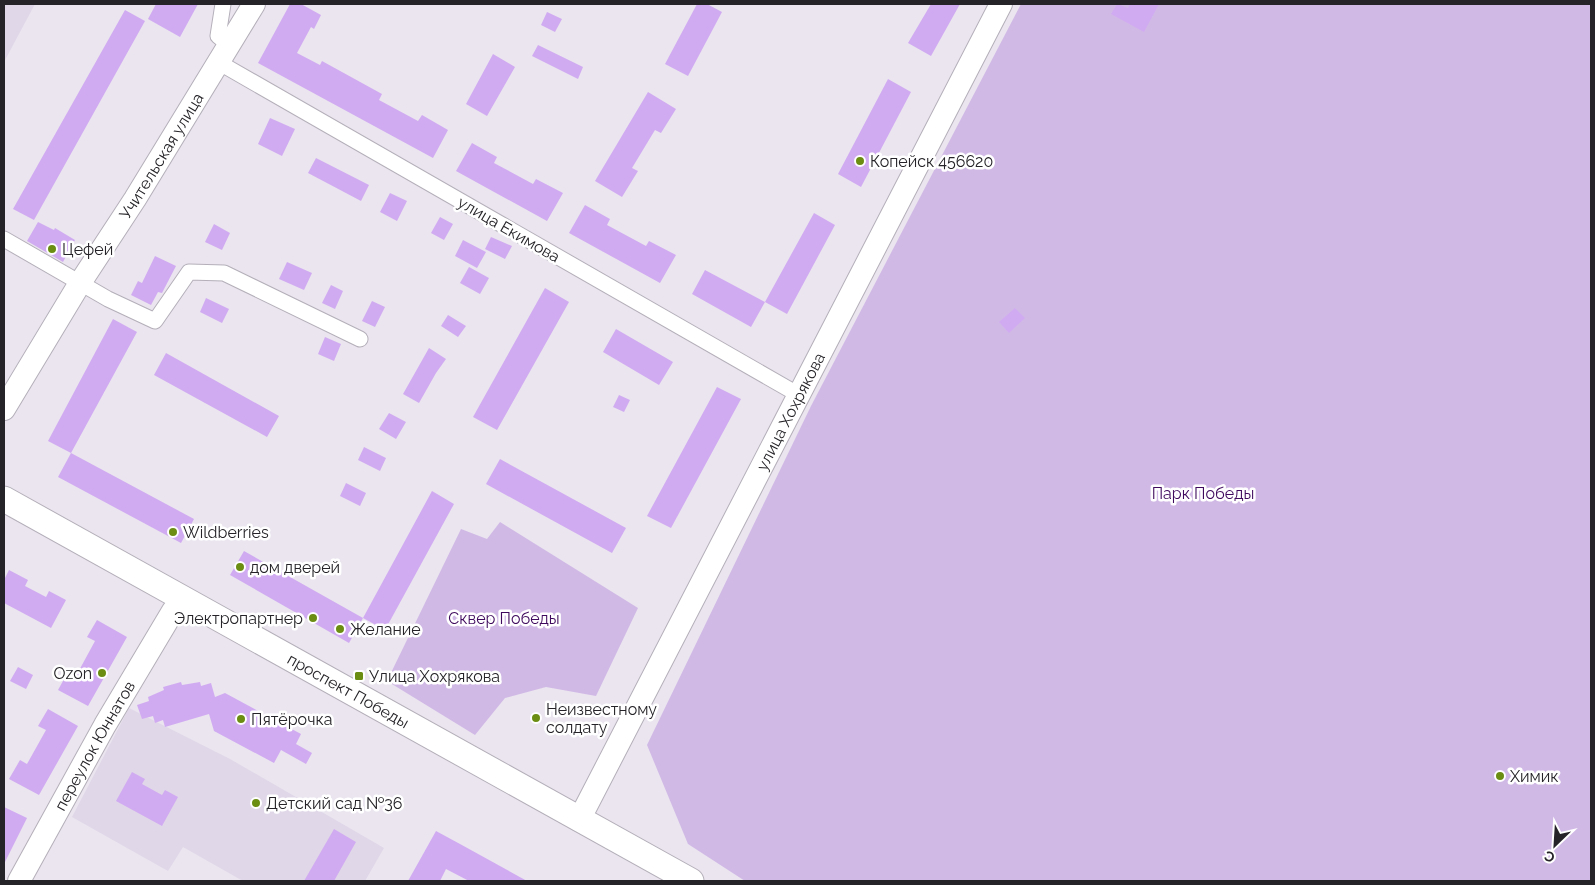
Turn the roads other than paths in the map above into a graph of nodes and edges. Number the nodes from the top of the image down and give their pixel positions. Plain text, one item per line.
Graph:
1 (223, 4) edge
2 (254, 4) edge
3 (1001, 4) edge
4 (224, 54) junction
5 (4, 239) edge
6 (80, 283) junction
7 (360, 339) dead end
8 (799, 395) junction
9 (4, 409) edge
10 (4, 499) edge
11 (4, 519) edge
12 (177, 604) junction
13 (575, 827) junction
14 (19, 881) edge
15 (656, 881) edge
16 (691, 881) edge

1 - 4 street
2 - 4 street, Учительская улица
3 - 8 street, улица Хохрякова
4 - 6 street, Учительская улица
4 - 8 street, улица Екимова
5 - 6 street
6 - 7 street
6 - 9 street, Учительская улица
8 - 13 street, улица Хохрякова
10 - 12 main road, проспект Победы
11 - 12 main road, проспект Победы
12 - 13 main road, проспект Победы
12 - 14 street, переулок Юннатов
13 - 15 main road, проспект Победы
13 - 16 main road, проспект Победы

